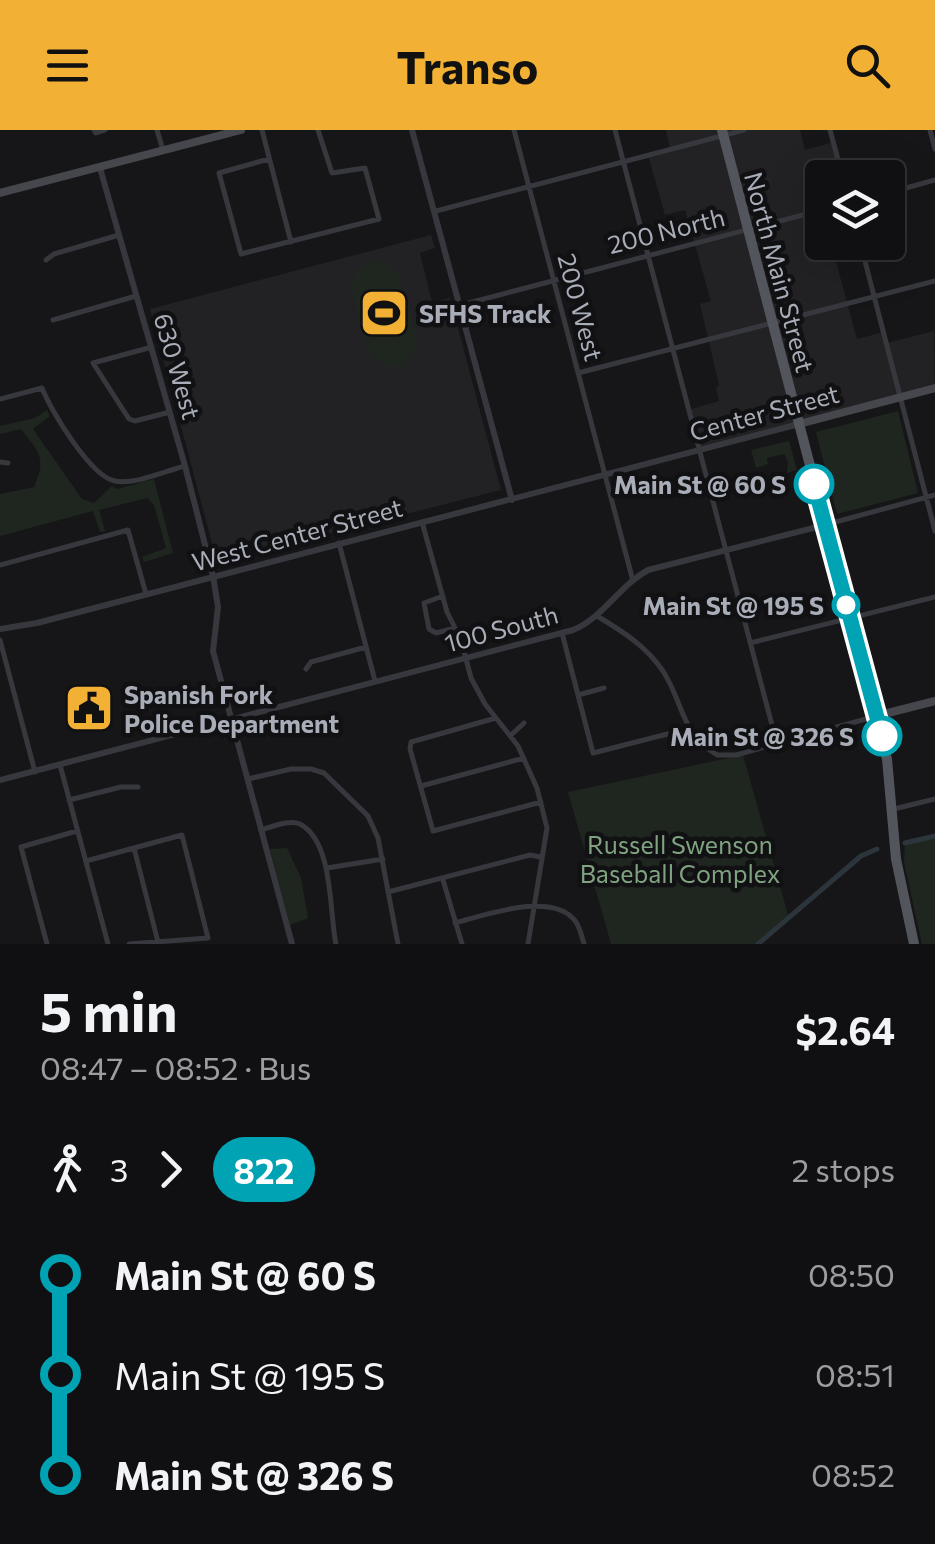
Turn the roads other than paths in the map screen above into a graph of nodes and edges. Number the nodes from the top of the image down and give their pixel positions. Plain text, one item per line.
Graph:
1 (105, 130) edge
2 (157, 130) edge
3 (241, 130) edge
4 (262, 130) edge
5 (318, 130) edge
6 (514, 130) edge
7 (615, 130) edge
8 (744, 130) edge
9 (830, 130) edge
10 (930, 130) edge
11 (95, 131) edge
12 (220, 133) edge
13 (412, 133) edge
14 (722, 133) edge
15 (935, 149) edge
16 (163, 150) junction
17 (270, 159) junction
18 (838, 160) edge
19 (623, 162) junction
20 (100, 168) junction
21 (935, 180) edge
22 (529, 186) junction
23 (905, 188) edge
24 (0, 194) edge
25 (436, 211) junction
26 (805, 215) edge
27 (748, 230) junction
28 (119, 235) junction
29 (291, 242) junction
30 (647, 255) junction
31 (46, 260) dead end
32 (865, 260) edge
33 (554, 280) junction
34 (935, 281) edge
35 (137, 296) junction
36 (874, 296) junction
37 (461, 305) junction
38 (52, 320) dead end
39 (772, 322) junction
40 (152, 347) junction
41 (672, 349) junction
42 (578, 374) junction
43 (934, 390) edge
44 (900, 398) junction
45 (0, 399) edge
46 (170, 412) junction
47 (799, 424) junction
48 (698, 450) junction
49 (185, 466) junction
50 (604, 476) junction
51 (935, 496) edge
52 (926, 498) junction
53 (512, 500) junction
54 (422, 522) junction
55 (826, 525) junction
56 (935, 531) edge
57 (339, 543) junction
58 (725, 551) junction
59 (0, 565) edge
60 (213, 576) junction
61 (632, 580) junction
62 (146, 594) junction
63 (443, 596) junction
64 (935, 597) edge
65 (597, 616) junction
66 (850, 619) junction
67 (455, 628) junction
68 (0, 629) edge
69 (562, 633) junction
70 (0, 640) edge
71 (750, 643) junction
72 (366, 647) junction
73 (465, 658) junction
74 (306, 669) dead end
75 (374, 681) junction
76 (604, 688) dead end
77 (578, 695) junction
78 (935, 701) edge
79 (876, 716) junction
80 (496, 718) junction
81 (232, 719) junction
82 (524, 723) dead end
83 (688, 729) junction
84 (510, 736) junction
85 (776, 744) junction
86 (524, 758) junction
87 (60, 766) junction
88 (36, 772) junction
89 (248, 779) junction
90 (0, 780) edge
91 (421, 786) junction
92 (138, 787) dead end
93 (935, 798) edge
94 (69, 800) junction
95 (541, 802) junction
96 (893, 810) junction
97 (261, 830) junction
98 (77, 832) junction
99 (134, 847) junction
100 (542, 857) junction
101 (382, 859) junction
102 (86, 861) junction
103 (327, 868) junction
104 (443, 878) junction
105 (388, 892) junction
106 (533, 906) junction
107 (455, 923) junction
108 (158, 942) edge
109 (335, 943) edge
110 (47, 944) edge
111 (108, 944) edge
112 (130, 944) edge
113 (292, 944) edge
114 (326, 944) edge
115 (398, 944) edge
116 (462, 944) edge
117 (528, 944) edge
118 (584, 944) edge
119 (914, 944) edge

1 - 11 street
2 - 16 street
3 - 12 main road
4 - 17 street
5 - 29 street
6 - 22 street, 200 West
7 - 19 street
8 - 14 street
9 - 18 street
10 - 15 street
12 - 16 main road
13 - 25 street
14 - 19 street
14 - 27 main road, North Main Street
16 - 20 main road
17 - 29 street
17 - 29 street
19 - 22 street
19 - 30 street
20 - 24 main road
20 - 28 street, 630 West
21 - 23 street
22 - 25 street
22 - 33 street, 200 West
25 - 37 street
26 - 27 street, 200 North
27 - 30 street, 200 North
27 - 39 main road, North Main Street
28 - 31 street
28 - 35 street, 630 West
30 - 33 street, 200 North
30 - 41 street
32 - 36 street
33 - 37 street, 200 North
33 - 42 street, 200 West
34 - 36 street
35 - 38 street
35 - 40 street, 630 West
36 - 39 street
36 - 44 street
37 - 53 street
39 - 41 street
39 - 47 main road, North Main Street
40 - 46 street, 630 West
40 - 46 street
41 - 42 street
41 - 48 street
42 - 50 street, 200 West
43 - 44 main road, Center Street
44 - 47 main road, Center Street
44 - 52 street
45 - 49 street
46 - 49 street, 630 West
47 - 48 street, Center Street
47 - 55 main road, North Main Street
48 - 50 street, Center Street
48 - 58 street
49 - 60 street, 630 West
50 - 53 street, West Center Street
50 - 61 street, 200 West
51 - 52 street, 100 South
52 - 55 street, 100 South
52 - 56 street
53 - 54 street, West Center Street
54 - 57 street, West Center Street
54 - 63 street
55 - 58 street, 100 South
55 - 66 main road, North Main Street
57 - 60 street, West Center Street
57 - 72 street
58 - 61 street, 100 South
58 - 71 street
59 - 62 street
60 - 62 street, West Center Street
60 - 81 street, 630 West
61 - 65 street, 100 South
62 - 68 street, West Center Street
63 - 67 street
63 - 67 street
64 - 66 street
65 - 69 street, 100 South
65 - 83 street
66 - 71 street
66 - 79 main road, North Main Street
67 - 73 street
69 - 73 street, 100 South
69 - 77 street
70 - 88 street
71 - 85 street
72 - 74 street
72 - 75 street
73 - 75 street, 100 South
73 - 80 street
75 - 81 street, 100 South
76 - 77 street
77 - 83 street
78 - 79 main road
79 - 85 street
79 - 96 main road, North Main Street
80 - 84 street
80 - 91 street
81 - 87 street, 100 South
81 - 89 street, 630 West
82 - 84 street
83 - 85 street
84 - 86 street
86 - 91 street
86 - 95 street
87 - 88 street, 100 South
87 - 94 street
88 - 90 street, 100 South
89 - 97 street, 630 West
89 - 101 street
91 - 95 street
92 - 94 street
93 - 96 street
94 - 98 street
95 - 100 street
96 - 119 main road, North Main Street
97 - 103 street
97 - 113 street, 630 West
98 - 102 street
98 - 110 street
99 - 102 street
99 - 108 street
99 - 108 street
100 - 104 street
100 - 106 street
101 - 103 street
101 - 105 street
102 - 111 street
103 - 109 street
104 - 105 street
104 - 107 street
105 - 115 street
106 - 107 street
106 - 117 street
106 - 118 street
107 - 116 street
108 - 112 street
109 - 114 street

